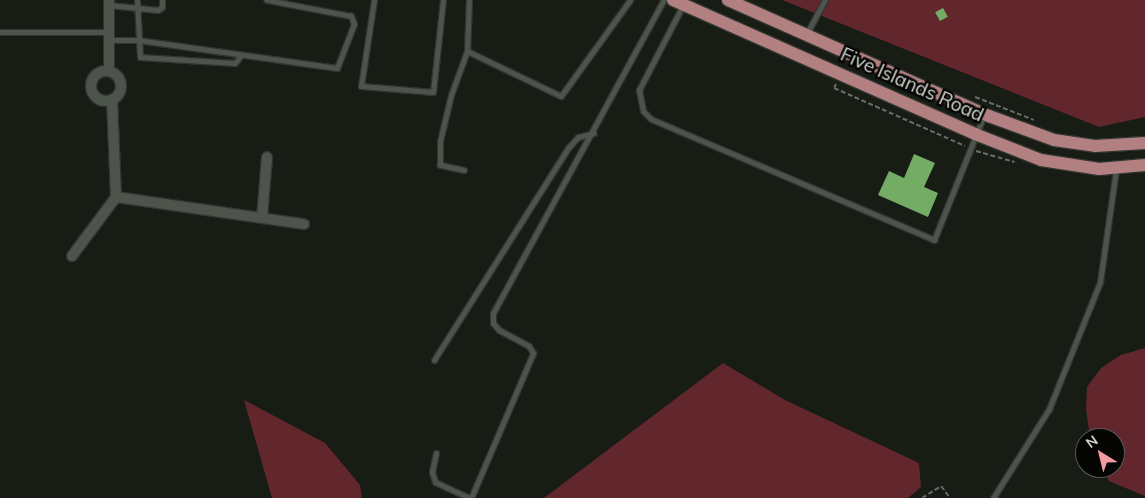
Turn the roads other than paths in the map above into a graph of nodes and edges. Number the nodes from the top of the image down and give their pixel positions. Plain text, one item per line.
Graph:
1 (137, 0) edge
2 (162, 0) edge
3 (267, 0) edge
4 (374, 0) edge
5 (443, 0) edge
6 (469, 0) edge
7 (630, 0) edge
8 (664, 0) edge
9 (728, 0) edge
10 (825, 0) edge
11 (109, 2) edge
12 (681, 2) edge
13 (137, 8) junction
14 (0, 32) edge
15 (806, 35) junction
16 (109, 36) junction
17 (138, 40) junction
18 (467, 51) junction
19 (241, 55) junction
20 (109, 70) junction
21 (112, 100) junction
22 (984, 114) junction
23 (594, 133) junction
24 (975, 134) junction
25 (1145, 143) edge
26 (267, 157) dead end
27 (1145, 165) edge
28 (1116, 169) junction
29 (464, 170) dead end
30 (116, 197) junction
31 (262, 218) junction
32 (304, 224) dead end
33 (72, 256) dead end
34 (434, 360) dead end
35 (436, 453) dead end
36 (470, 498) edge
37 (992, 498) edge

1 - 13 lane
2 - 13 lane
3 - 19 lane
4 - 5 lane
6 - 18 lane
7 - 18 lane
8 - 23 lane
9 - 15 main road, Five Islands Road
10 - 15 lane
11 - 13 lane
11 - 16 street
12 - 24 main road, Five Islands Road
12 - 24 lane
13 - 17 lane
14 - 16 lane
15 - 22 main road, Five Islands Road
16 - 17 lane
16 - 20 street
17 - 19 lane
17 - 19 lane
18 - 29 lane
20 - 21 street
20 - 21 street
21 - 30 street
22 - 24 lane
22 - 25 main road, Five Islands Road
23 - 34 lane
23 - 36 lane
24 - 28 main road, Five Islands Road
26 - 31 street
27 - 28 main road, Five Islands Road
28 - 37 lane
30 - 31 street
30 - 33 street
31 - 32 street
35 - 36 lane

